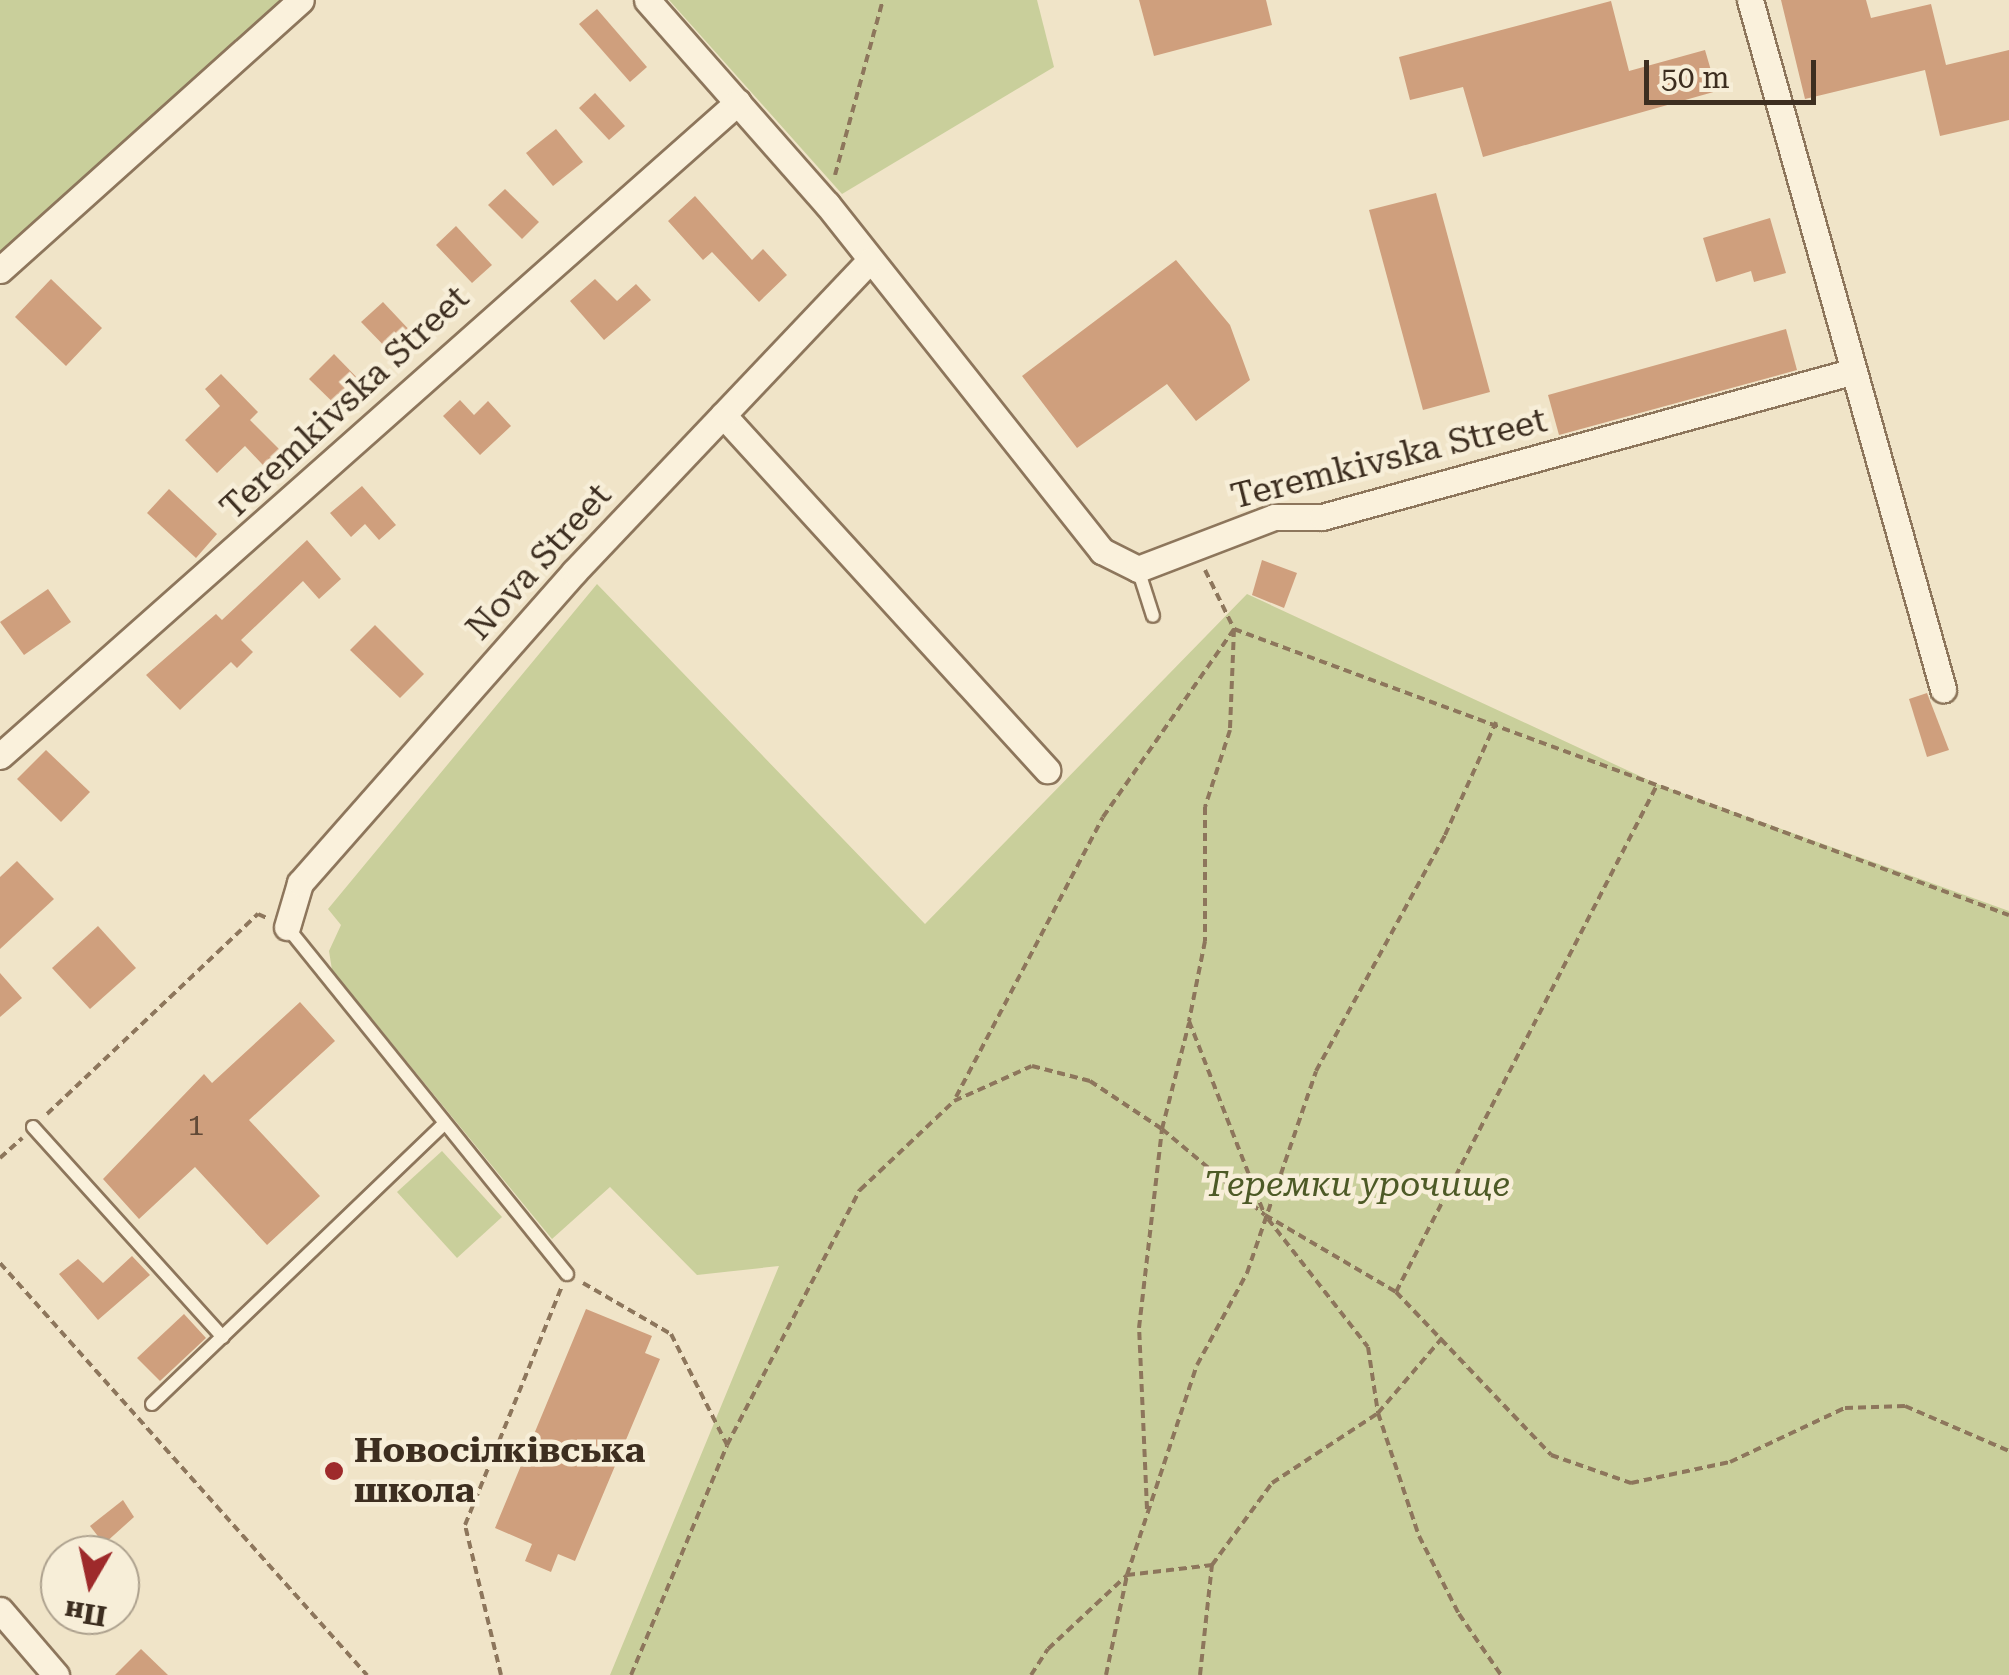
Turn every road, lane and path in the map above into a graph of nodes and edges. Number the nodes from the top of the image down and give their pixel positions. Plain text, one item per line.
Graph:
1 (300, 0) edge
2 (647, 0) edge
3 (882, 0) edge
4 (1750, 0) edge
5 (738, 102) junction
6 (827, 204) junction
7 (869, 261) junction
8 (0, 270) edge
9 (1850, 372) junction
10 (723, 415) junction
11 (1192, 549) junction
12 (1138, 569) junction
13 (1153, 616) dead end
14 (1234, 629) junction
15 (1943, 689) dead end
16 (1496, 722) junction
17 (0, 756) edge
18 (1046, 770) dead end
19 (1657, 784) junction
20 (2009, 915) edge
21 (287, 927) junction
22 (1189, 1021) junction
23 (954, 1101) junction
24 (444, 1124) junction
25 (33, 1128) junction
26 (1162, 1129) junction
27 (0, 1158) edge
28 (1265, 1216) junction
29 (0, 1263) edge
30 (567, 1274) junction
31 (1396, 1292) junction
32 (222, 1337) junction
33 (1443, 1337) junction
34 (152, 1404) dead end
35 (1378, 1413) junction
36 (727, 1444) junction
37 (2009, 1451) edge
38 (1148, 1514) junction
39 (1212, 1565) junction
40 (1128, 1575) junction
41 (0, 1610) edge
42 (56, 1675) edge
43 (367, 1675) edge
44 (501, 1675) edge
45 (631, 1675) edge
46 (1031, 1675) edge
47 (1106, 1675) edge
48 (1200, 1675) edge
49 (1501, 1675) edge

1 - 8 street
2 - 5 street
3 - 6 path
4 - 9 street
5 - 6 street
5 - 17 street, Teremkivska Street
6 - 7 street
7 - 10 street, Nova Street
7 - 12 street
9 - 11 street, Teremkivska Street
9 - 15 street
10 - 18 street
10 - 21 street, Nova Street
11 - 12 street, Teremkivska Street
11 - 14 path
12 - 13 lane
14 - 16 path
14 - 22 path
14 - 23 path
16 - 19 path
16 - 28 path
19 - 20 path
19 - 31 path
21 - 24 lane
21 - 25 path
22 - 26 path
22 - 28 path
23 - 26 path
23 - 36 path
24 - 30 lane
24 - 32 lane
25 - 27 path
25 - 32 lane
26 - 28 path
26 - 38 path
28 - 31 path
28 - 35 path
28 - 38 path
29 - 43 path
30 - 36 path
30 - 44 path
31 - 33 path
32 - 34 lane
33 - 35 path
33 - 37 path
35 - 39 path
35 - 49 path
36 - 45 path
38 - 40 path
39 - 40 path
39 - 48 path
40 - 46 path
40 - 47 path
41 - 42 street

